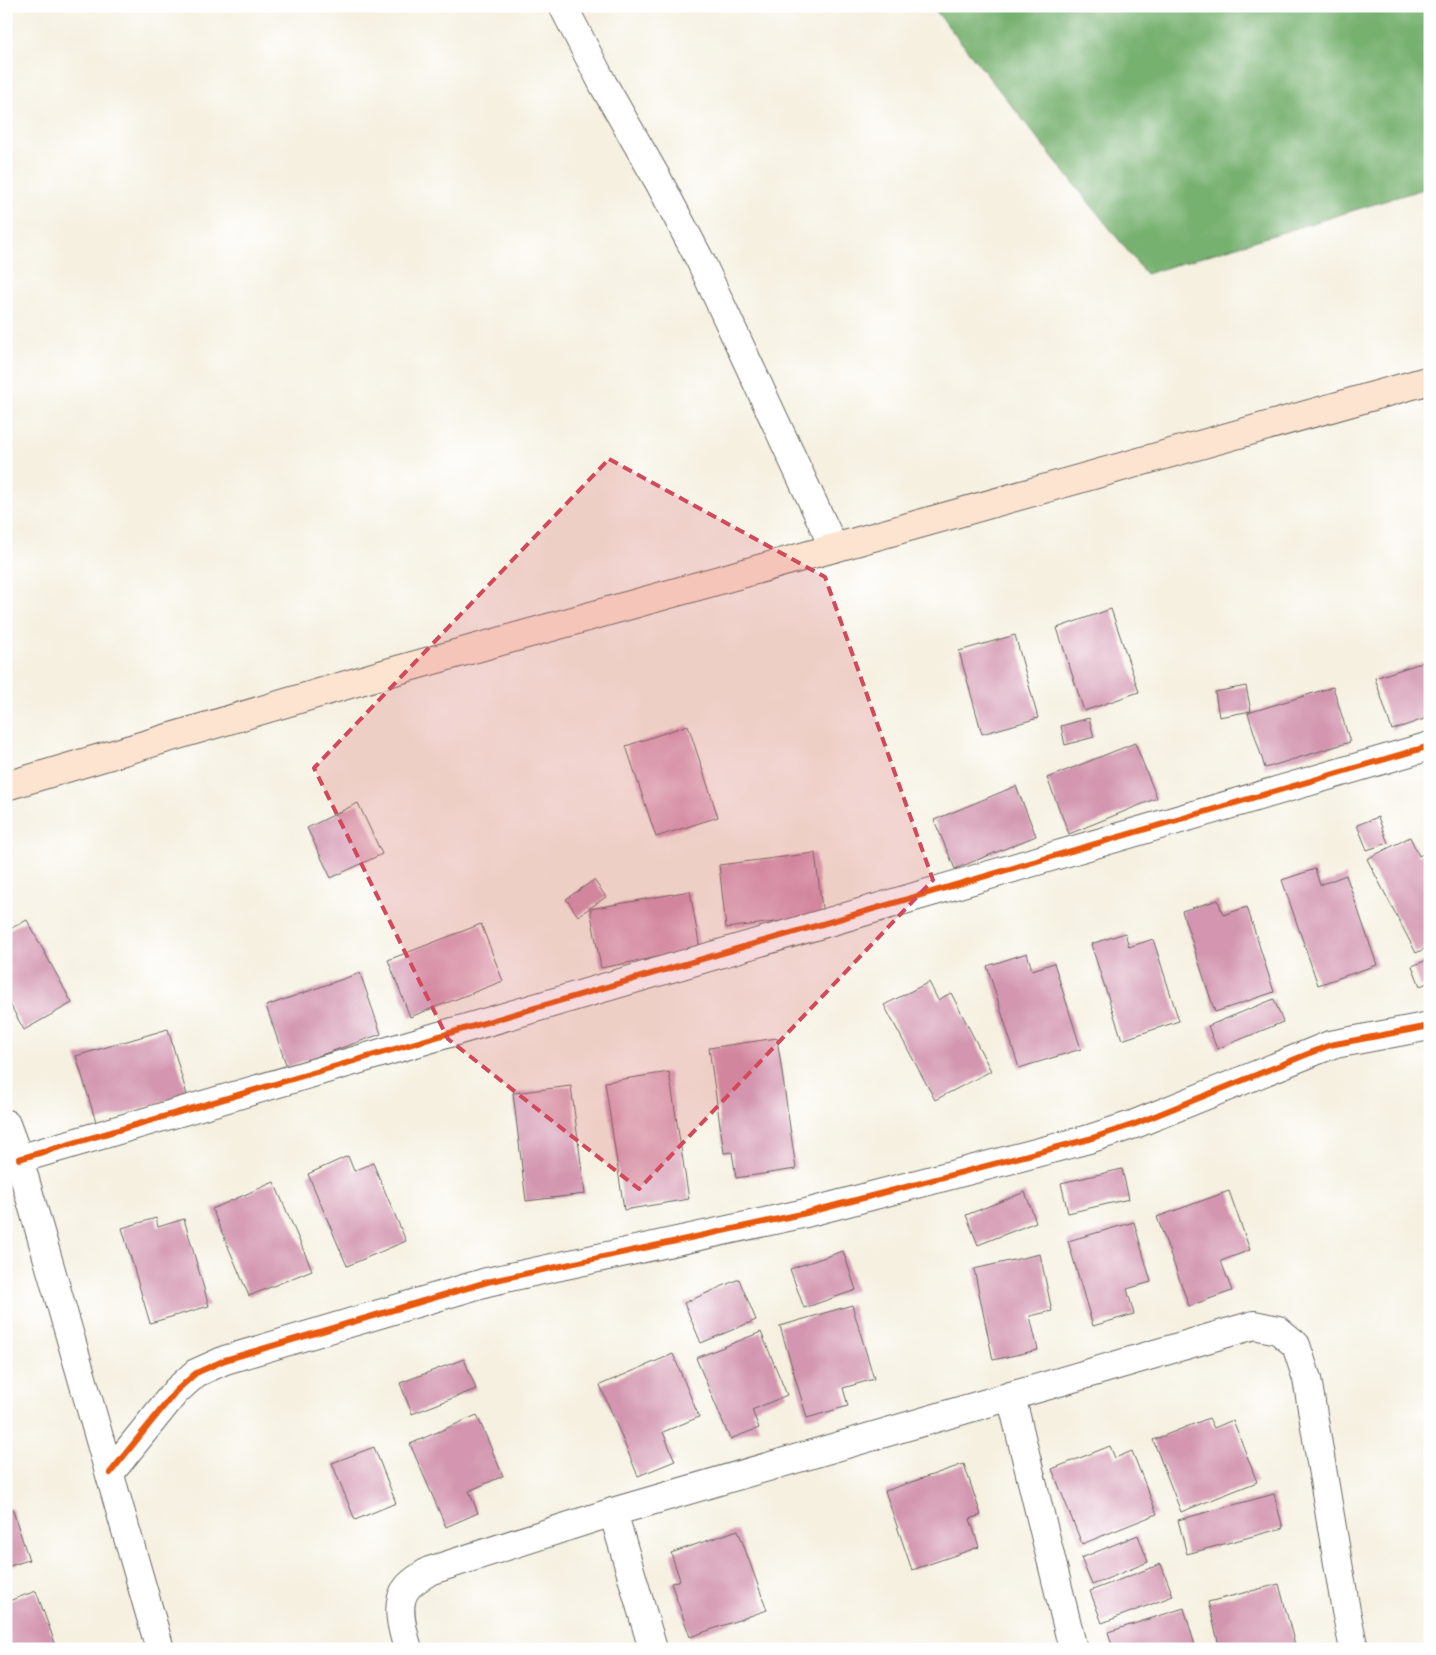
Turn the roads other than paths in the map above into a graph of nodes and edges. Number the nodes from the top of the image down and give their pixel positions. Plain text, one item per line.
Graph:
1 (563, 6) edge
2 (1430, 380) edge
3 (834, 548) junction
4 (1430, 746) edge
5 (6, 786) edge
6 (1430, 1026) edge
7 (6, 1124) edge
8 (19, 1159) junction
9 (1011, 1396) junction
10 (110, 1473) junction
11 (613, 1512) junction
12 (160, 1649) edge
13 (408, 1649) edge
14 (653, 1649) edge
15 (1073, 1649) edge
16 (1354, 1649) edge

1 - 3 street
2 - 3 main road
3 - 5 main road
4 - 8 street
6 - 10 street
7 - 8 street
8 - 10 street
9 - 11 street
9 - 15 street
9 - 16 street
10 - 12 street
11 - 13 street
11 - 14 street

